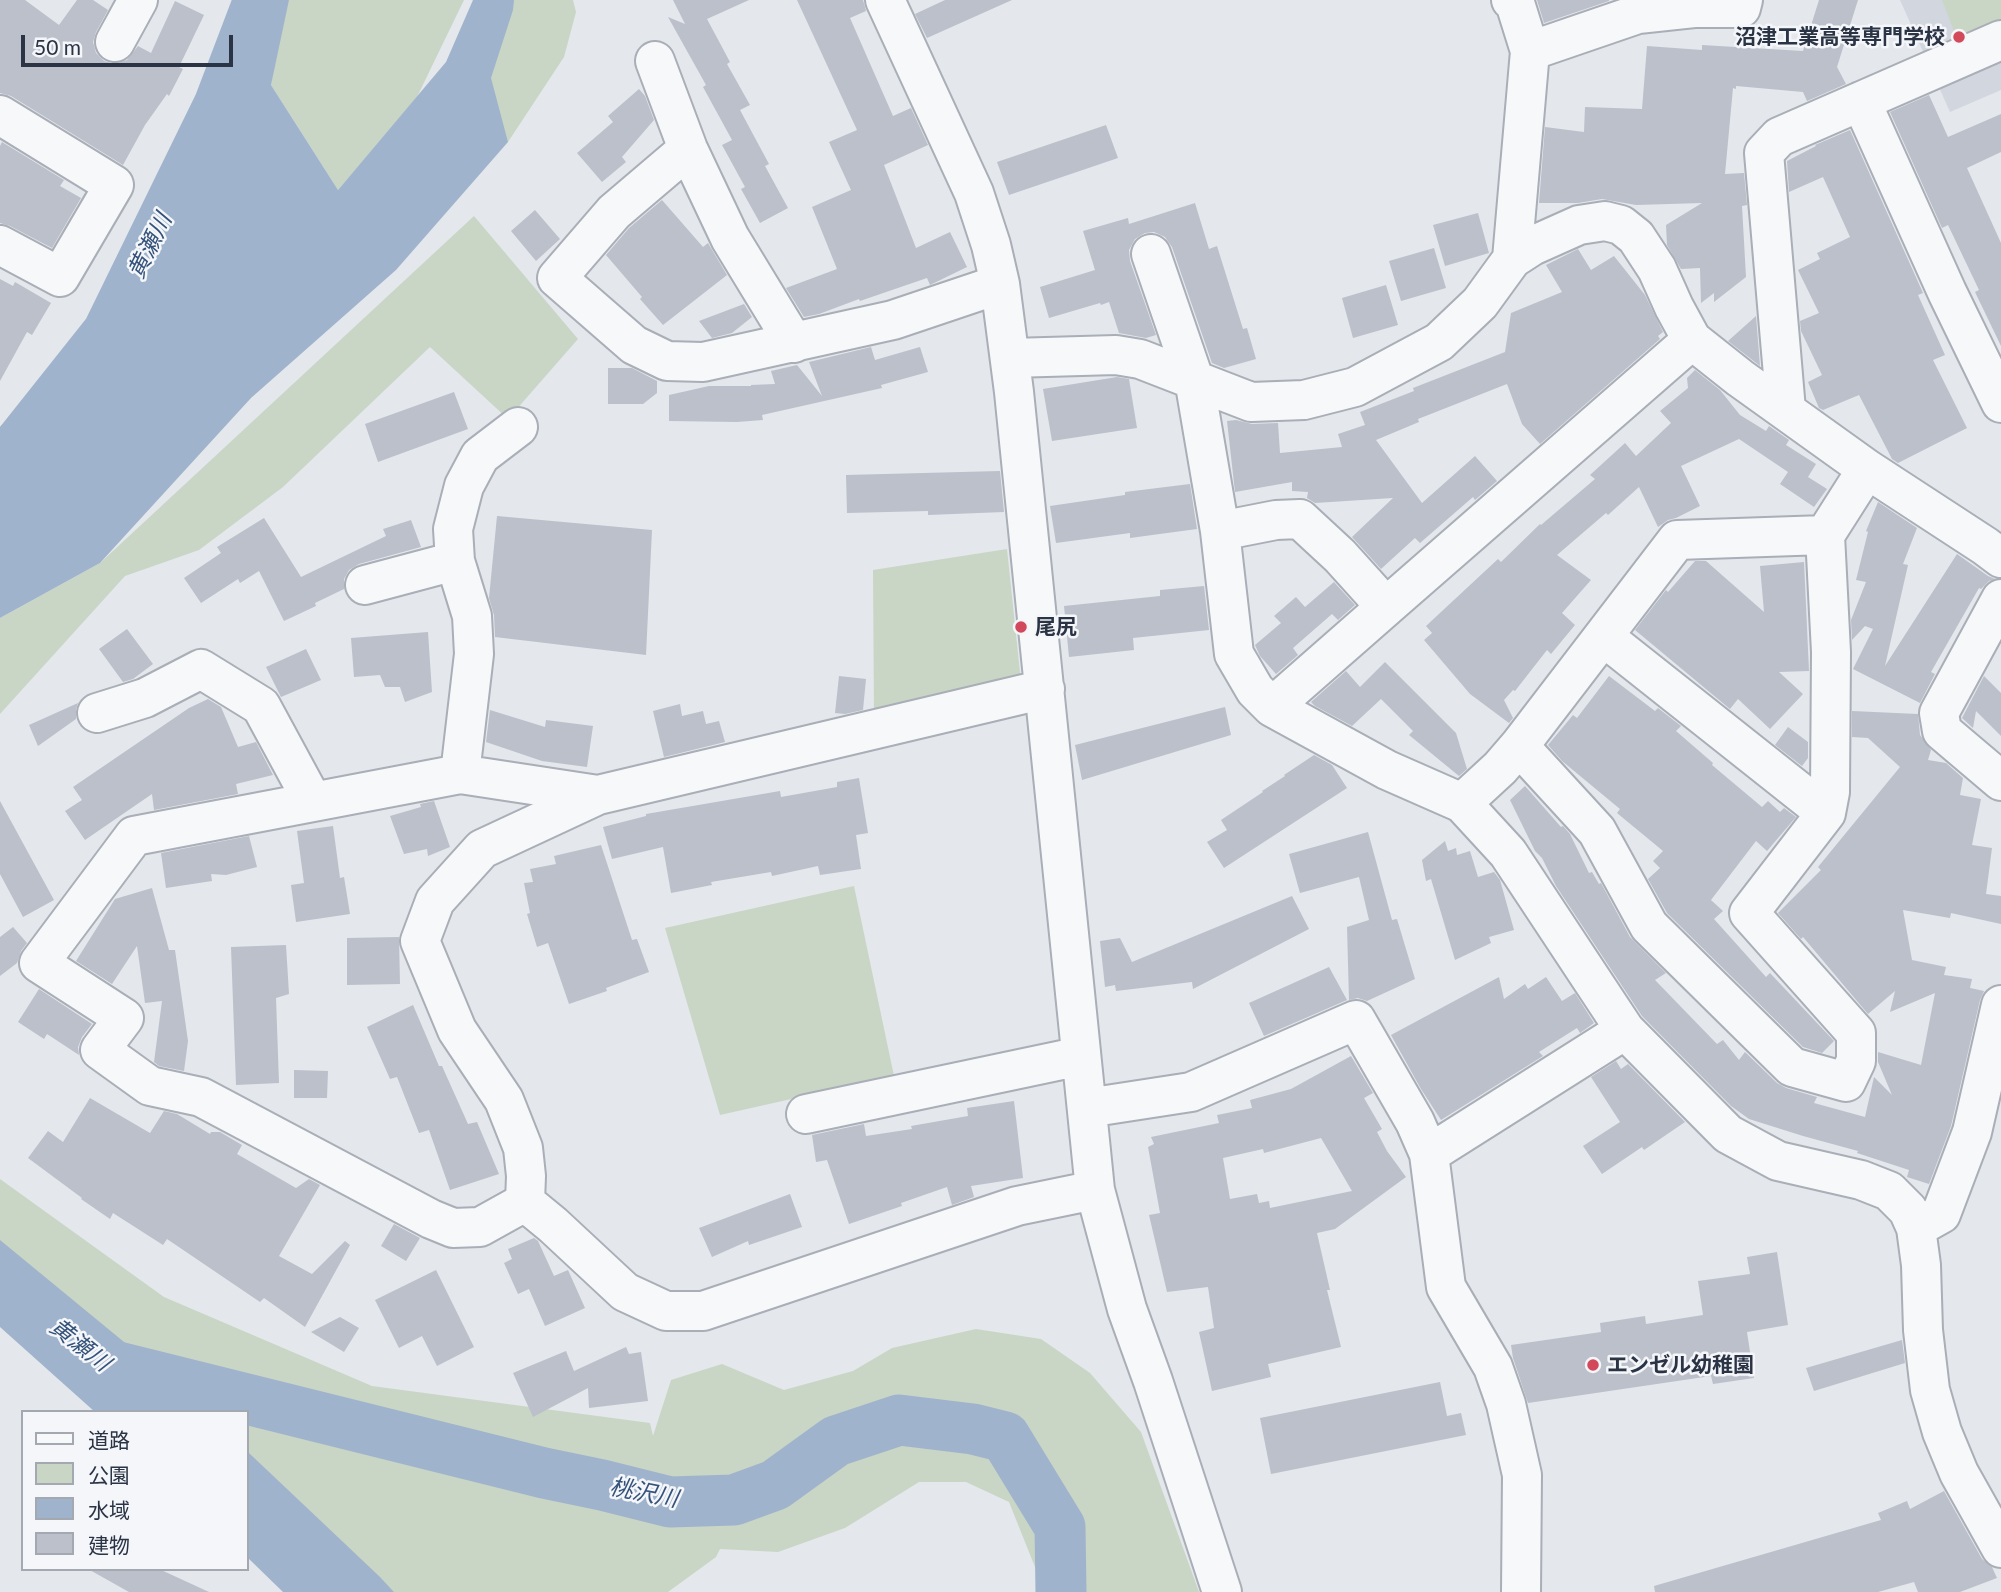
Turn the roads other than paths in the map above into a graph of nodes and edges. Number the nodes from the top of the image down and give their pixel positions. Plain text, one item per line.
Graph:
1 (138, 0) edge
2 (885, 0) edge
3 (1511, 0) edge
4 (1743, 0) edge
5 (2001, 40) edge
6 (115, 42) dead end
7 (1530, 51) junction
8 (654, 61) dead end
9 (1861, 101) junction
10 (0, 115) edge
11 (688, 149) junction
12 (0, 245) edge
13 (1152, 254) dead end
14 (1512, 258) junction
15 (1000, 284) junction
16 (1692, 340) junction
17 (794, 343) junction
18 (1010, 358) junction
19 (1194, 379) junction
20 (2001, 403) edge
21 (1786, 410) junction
22 (518, 427) dead end
23 (1867, 469) junction
24 (1220, 531) junction
25 (1825, 535) junction
26 (2001, 558) edge
27 (455, 561) junction
28 (365, 585) dead end
29 (2001, 599) edge
30 (1386, 607) junction
31 (1604, 637) junction
32 (1045, 689) junction
33 (1272, 707) junction
34 (97, 713) dead end
35 (1519, 746) junction
36 (460, 774) junction
37 (2001, 781) edge
38 (598, 795) junction
39 (313, 802) junction
40 (1462, 803) junction
41 (1826, 813) junction
42 (2001, 1005) edge
43 (1625, 1030) junction
44 (1081, 1056) junction
45 (1087, 1108) junction
46 (806, 1114) dead end
47 (1429, 1154) junction
48 (1095, 1190) junction
49 (525, 1202) junction
50 (1916, 1228) junction
51 (2001, 1548) edge
52 (1222, 1592) edge
53 (1521, 1592) edge

1 - 6 street
2 - 15 street
3 - 7 street
4 - 7 street
5 - 9 street
7 - 14 street
8 - 11 street
9 - 20 street
9 - 21 street
10 - 12 street
11 - 17 street
11 - 17 street
13 - 19 street
14 - 16 street
14 - 19 street
15 - 17 street
15 - 18 street
16 - 21 street
16 - 30 street
18 - 19 street
18 - 32 street
19 - 24 street
21 - 23 street
22 - 27 street
23 - 25 street
23 - 26 street
24 - 30 street
24 - 33 street
25 - 31 street
25 - 41 street
27 - 28 street
27 - 36 street
29 - 37 street
30 - 33 street
31 - 35 street
31 - 41 street
32 - 38 street
32 - 44 street
33 - 40 street
34 - 39 street
35 - 40 street
35 - 41 street
36 - 38 street
36 - 39 street
38 - 49 street
39 - 49 street
40 - 43 street
42 - 50 street
43 - 47 street
43 - 50 street
44 - 45 street
44 - 46 street
45 - 47 street
45 - 48 street
47 - 53 street
48 - 49 street
48 - 52 street
50 - 51 street

